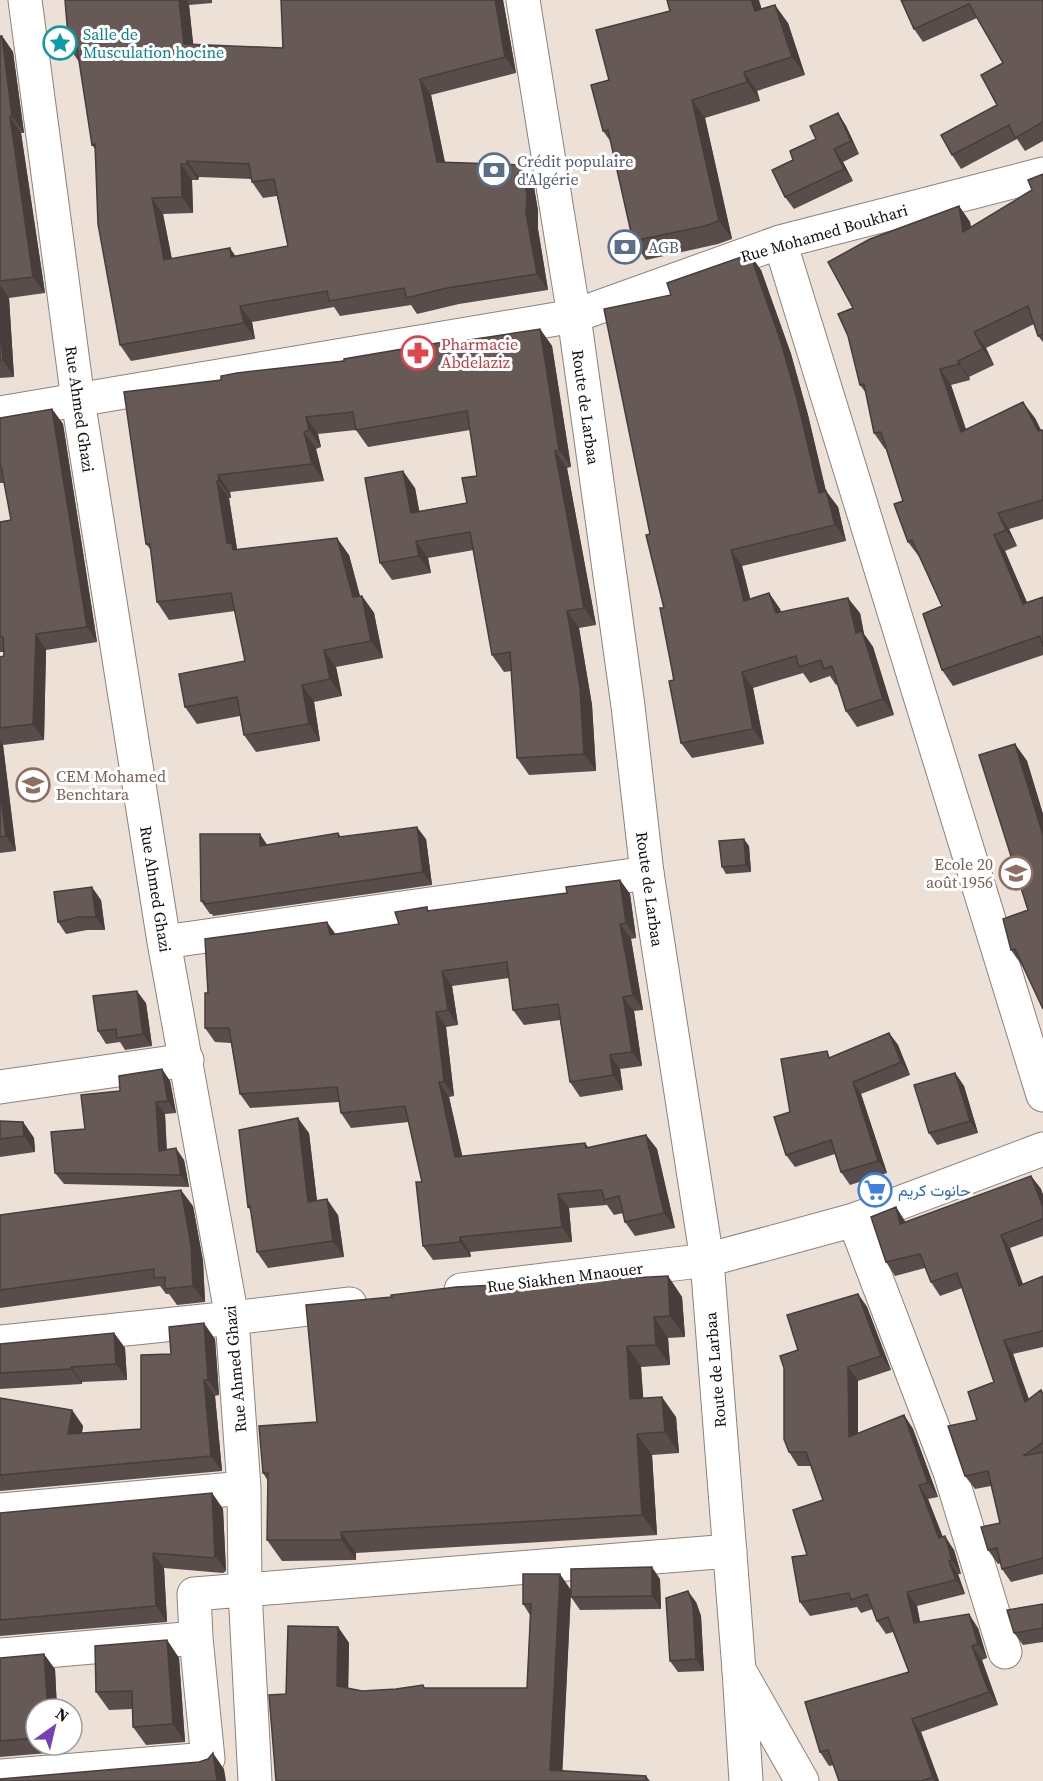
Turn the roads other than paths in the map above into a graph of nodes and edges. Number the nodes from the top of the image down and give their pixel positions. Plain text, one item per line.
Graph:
1 (25, 0) edge
2 (523, 0) edge
3 (1043, 174) edge
4 (780, 242) junction
5 (574, 316) junction
6 (78, 400) junction
7 (0, 413) edge
8 (647, 873) junction
9 (164, 942) junction
10 (187, 1060) junction
11 (0, 1087) edge
12 (1043, 1095) edge
13 (1043, 1149) edge
14 (854, 1220) junction
15 (707, 1260) junction
16 (434, 1293) edge
17 (375, 1301) edge
18 (232, 1318) junction
19 (0, 1342) edge
20 (244, 1488) junction
21 (0, 1510) edge
22 (730, 1551) junction
23 (244, 1590) junction
24 (196, 1638) junction
25 (1005, 1652) dead end
26 (0, 1655) edge
27 (740, 1670) junction
28 (0, 1776) edge
29 (255, 1781) edge
30 (746, 1781) edge
31 (802, 1781) edge

1 - 6 street, Rue Ahmed Ghazi
2 - 5 street, Route de Larbaa
3 - 4 street, Rue Mohamed Boukhari
4 - 5 street, Rue Mohamed Boukhari
4 - 12 street
5 - 6 street, Rue Mohamed Boukhari
5 - 8 street, Route de Larbaa
6 - 7 street, Rue Mohamed Boukhari
6 - 9 street, Rue Ahmed Ghazi
8 - 9 street
8 - 15 street, Route de Larbaa
9 - 10 street, Rue Ahmed Ghazi
10 - 11 street
10 - 18 street, Rue Ahmed Ghazi
13 - 14 street, Rue Siakhen Mnaouer
14 - 15 street, Rue Siakhen Mnaouer
14 - 25 street
15 - 16 street, Rue Siakhen Mnaouer
15 - 22 street, Route de Larbaa
17 - 18 street
18 - 19 street
18 - 20 street, Rue Ahmed Ghazi
20 - 21 street
20 - 23 street, Rue Ahmed Ghazi
22 - 23 street
22 - 27 street, Route de Larbaa
23 - 24 street
23 - 29 street, Rue Ahmed Ghazi
24 - 26 street
24 - 28 street
27 - 30 street, Route de Larbaa
27 - 31 street

